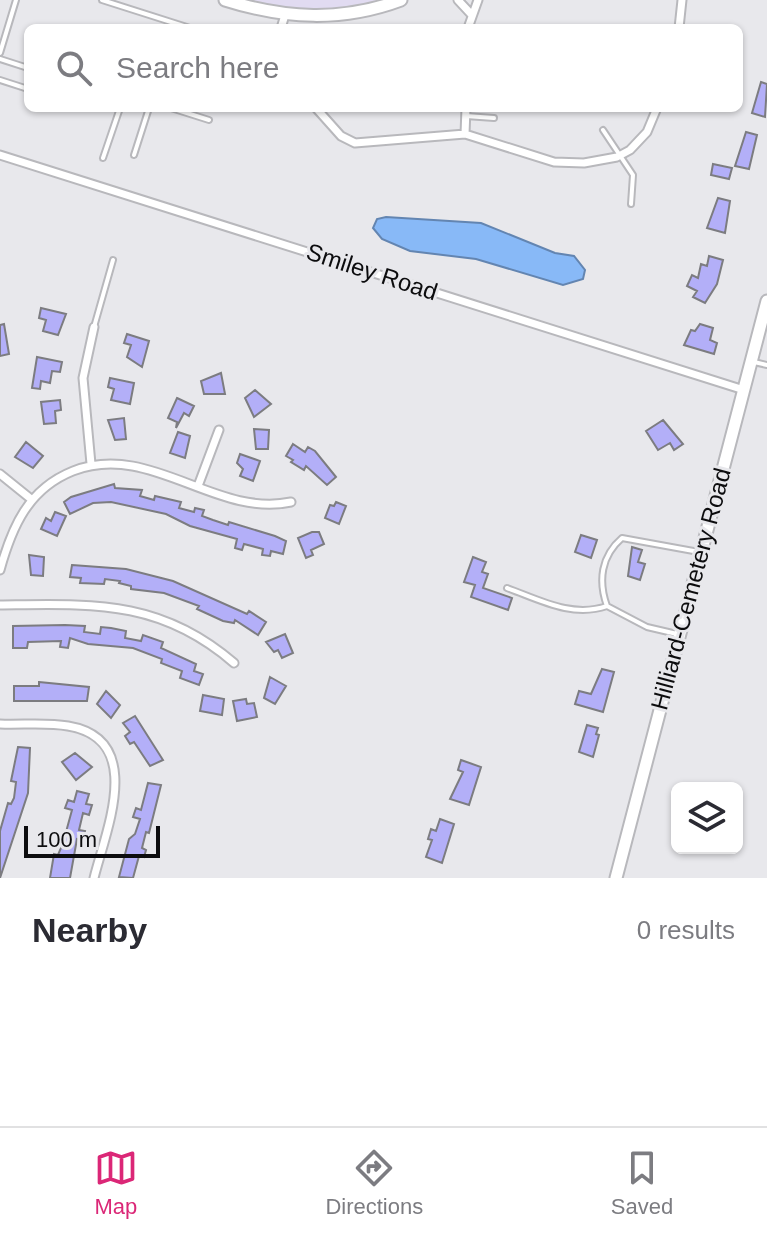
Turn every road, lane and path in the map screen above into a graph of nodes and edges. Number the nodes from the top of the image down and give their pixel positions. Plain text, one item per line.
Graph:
1 (16, 0) edge
2 (104, 0) edge
3 (225, 0) edge
4 (401, 0) edge
5 (458, 0) edge
6 (478, 0) edge
7 (682, 0) edge
8 (119, 2) edge
9 (471, 14) junction
10 (285, 15) junction
11 (171, 21) junction
12 (170, 24) edge
13 (179, 24) edge
14 (282, 24) edge
15 (469, 24) edge
16 (679, 24) edge
17 (0, 56) edge
18 (24, 66) edge
19 (0, 80) edge
20 (24, 88) edge
21 (119, 112) edge
22 (148, 112) edge
23 (184, 112) edge
24 (320, 112) edge
25 (466, 112) edge
26 (655, 112) edge
27 (494, 118) dead end
28 (209, 120) dead end
29 (603, 130) dead end
30 (465, 134) junction
31 (0, 155) edge
32 (134, 155) dead end
33 (622, 155) junction
34 (103, 158) dead end
35 (631, 204) dead end
36 (113, 260) dead end
37 (767, 301) edge
38 (94, 327) joint
39 (751, 361) junction
40 (767, 365) edge
41 (744, 390) junction
42 (219, 430) dead end
43 (91, 464) junction
44 (0, 474) edge
45 (198, 486) junction
46 (31, 499) junction
47 (291, 502) dead end
48 (701, 552) junction
49 (0, 570) edge
50 (507, 588) dead end
51 (0, 605) edge
52 (607, 606) junction
53 (679, 635) junction
54 (234, 663) dead end
55 (0, 724) edge
56 (94, 878) edge
57 (616, 878) edge

1 - 17 lane
2 - 8 lane
3 - 10 main road
4 - 10 main road
5 - 9 street
6 - 9 street
7 - 16 street
8 - 11 lane
9 - 15 street
10 - 14 street
11 - 12 lane
11 - 13 lane
17 - 18 lane
19 - 20 lane
21 - 34 lane
22 - 32 lane
23 - 28 lane
24 - 30 street
25 - 27 lane
25 - 30 street
26 - 33 street
29 - 33 lane
30 - 33 street
31 - 41 street, Smiley Road
33 - 35 lane
36 - 38 lane
37 - 39 main road, Hilliard-Cemetery Road
38 - 43 street
39 - 40 lane
39 - 41 main road, Hilliard-Cemetery Road
41 - 48 main road, Hilliard-Cemetery Road
42 - 45 street
43 - 45 street
43 - 46 street
44 - 46 street
45 - 47 street
46 - 49 street
48 - 52 lane
48 - 53 main road, Hilliard-Cemetery Road
50 - 52 lane
51 - 54 street
52 - 53 lane
53 - 57 main road, Hilliard-Cemetery Road
55 - 56 street

